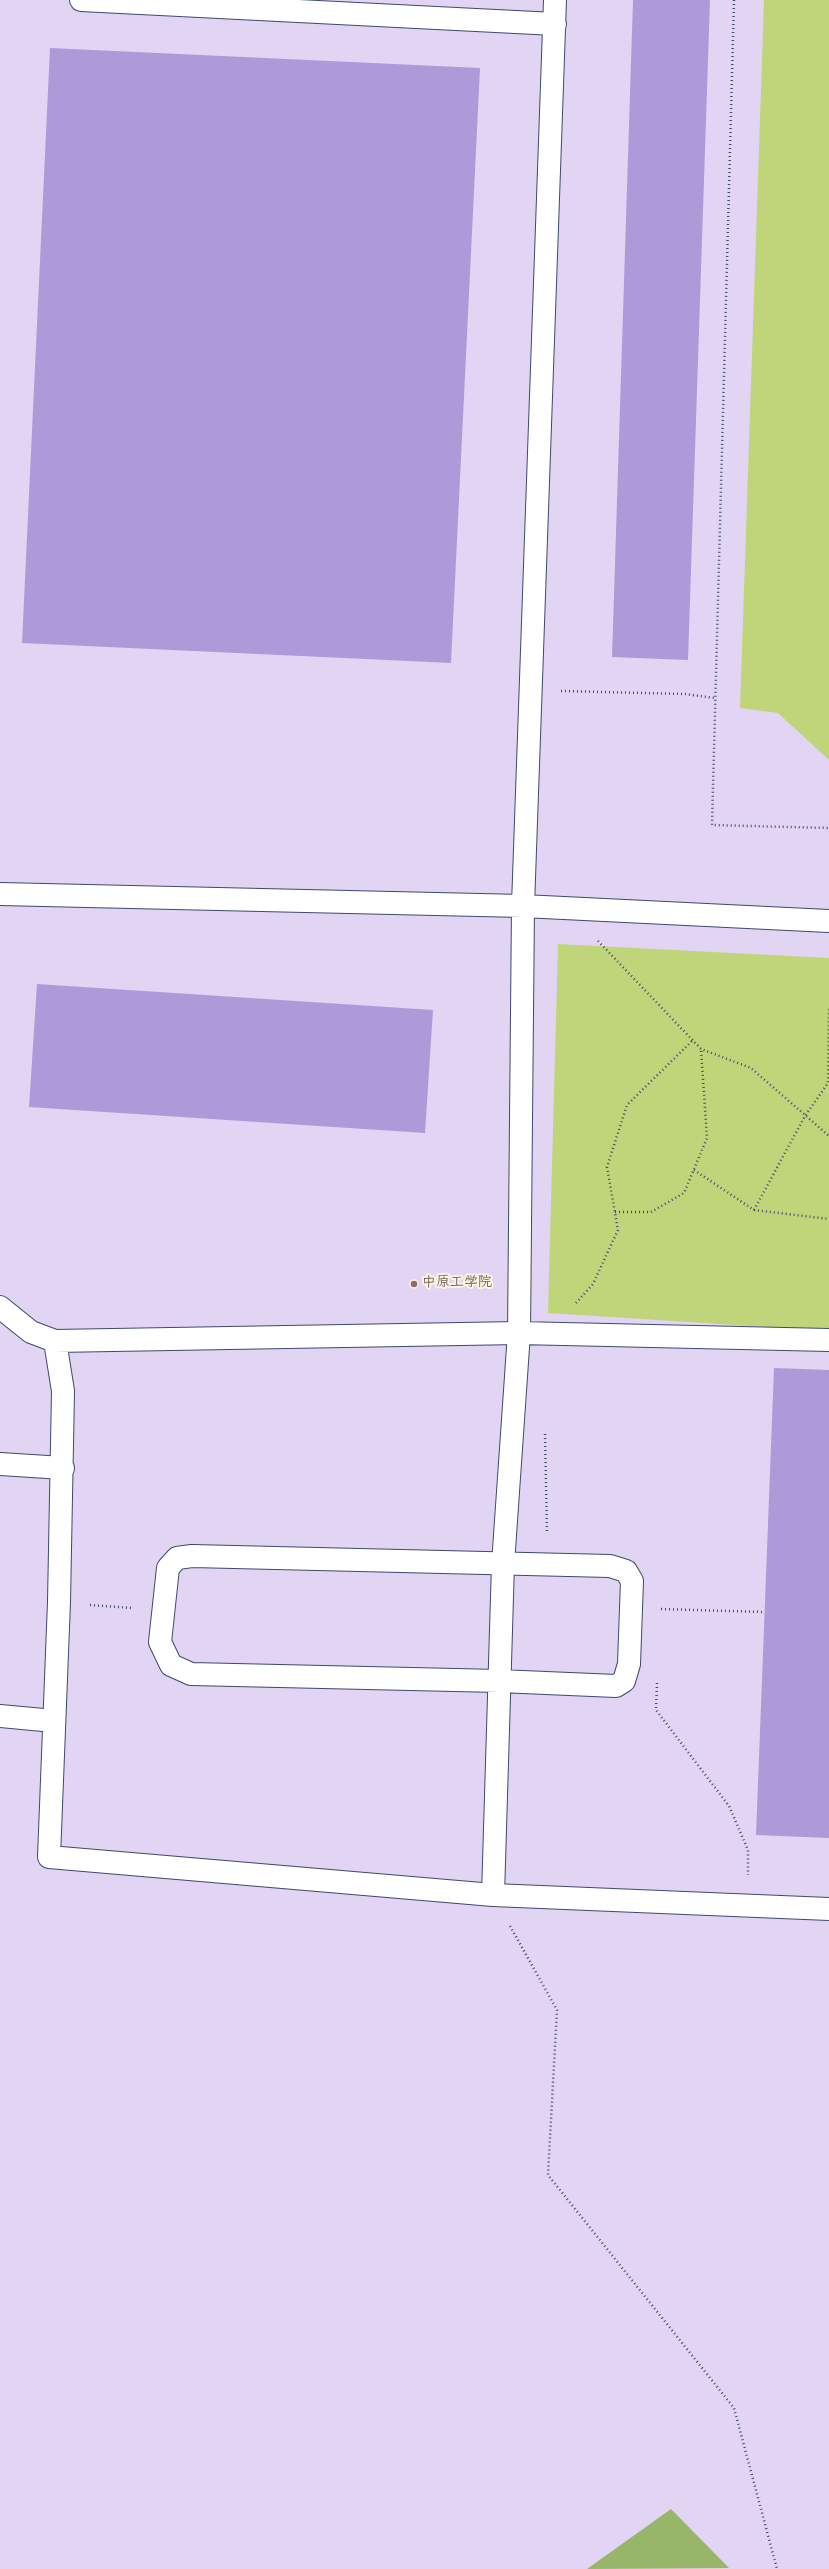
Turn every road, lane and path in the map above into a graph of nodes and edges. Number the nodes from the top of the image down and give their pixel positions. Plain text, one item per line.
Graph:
1 (81, 0) edge
2 (555, 0) edge
3 (734, 0) edge
4 (554, 24) junction
5 (531, 690) junction
6 (715, 698) junction
7 (829, 828) edge
8 (0, 894) edge
9 (523, 906) junction
10 (566, 907) junction
11 (829, 921) edge
12 (829, 1008) edge
13 (692, 1041) junction
14 (701, 1049) junction
15 (805, 1116) junction
16 (829, 1136) edge
17 (694, 1170) junction
18 (754, 1210) junction
19 (615, 1212) junction
20 (829, 1219) edge
21 (0, 1307) edge
22 (519, 1333) junction
23 (550, 1333) junction
24 (829, 1340) edge
25 (55, 1341) junction
26 (0, 1464) edge
27 (63, 1468) junction
28 (503, 1564) junction
29 (59, 1602) junction
30 (162, 1610) junction
31 (632, 1610) junction
32 (764, 1612) dead end
33 (499, 1680) junction
34 (0, 1716) edge
35 (54, 1722) junction
36 (493, 1895) junction
37 (829, 1909) edge
38 (777, 2569) edge

1 - 4 lane
2 - 4 lane
3 - 6 path
4 - 5 lane
5 - 6 path
5 - 9 lane
6 - 7 path
8 - 9 lane
9 - 10 lane
9 - 22 lane
10 - 11 lane
10 - 13 path
12 - 15 path
13 - 14 path
13 - 19 path
14 - 15 path
14 - 17 path
15 - 16 path
15 - 18 path
17 - 18 path
17 - 19 path
18 - 20 path
19 - 23 path
21 - 25 lane
22 - 23 lane
22 - 25 lane
22 - 28 lane
23 - 24 lane
25 - 27 lane
26 - 27 lane
27 - 29 lane
28 - 30 lane
28 - 31 lane
28 - 33 lane
29 - 30 path
29 - 35 lane
30 - 33 lane
31 - 32 path
31 - 33 lane
33 - 36 lane
34 - 35 lane
35 - 36 lane
36 - 37 lane
36 - 38 path

